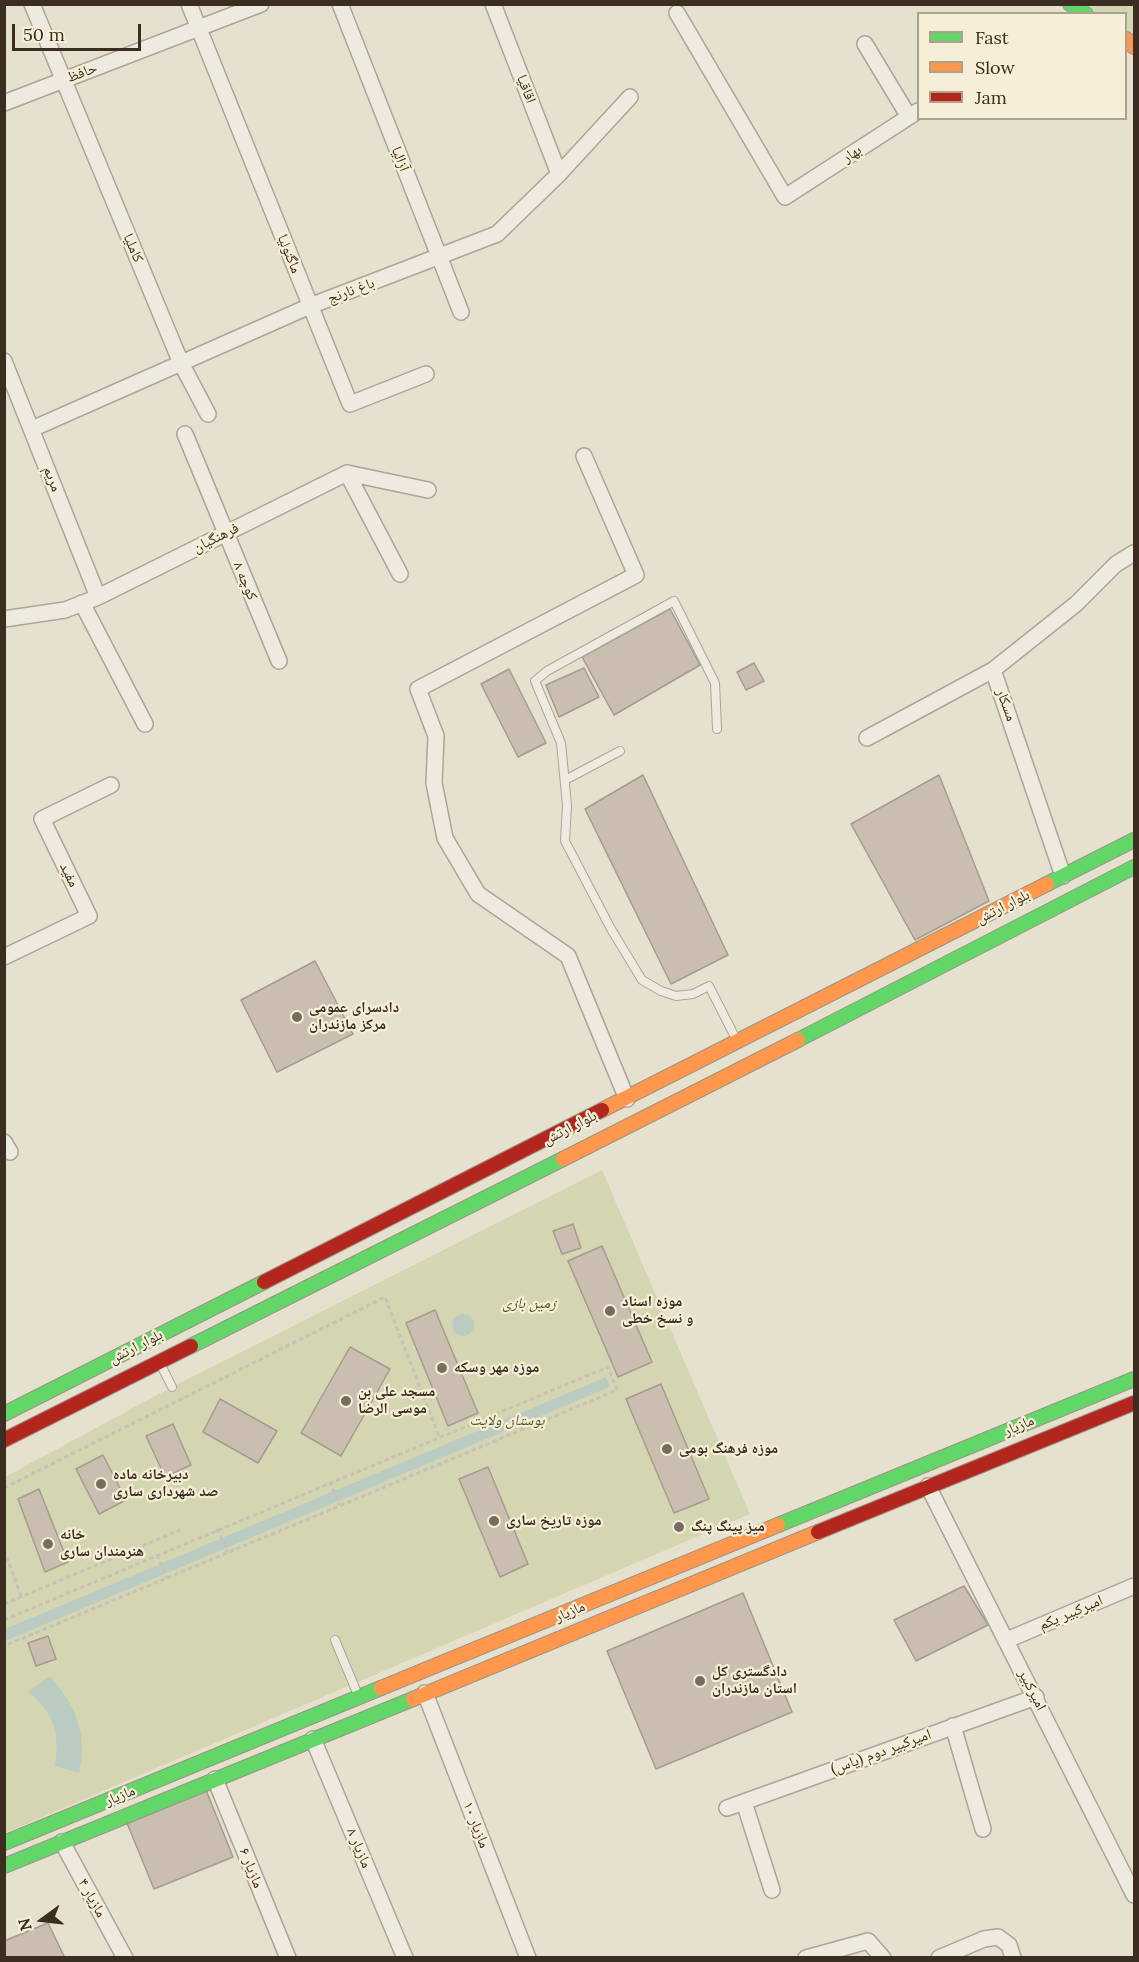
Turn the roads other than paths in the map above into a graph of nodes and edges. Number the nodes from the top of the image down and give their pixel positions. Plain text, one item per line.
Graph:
1 (32, 4) edge
2 (189, 4) edge
3 (261, 4) edge
4 (340, 4) edge
5 (493, 4) edge
6 (677, 13) dead end
7 (198, 28) junction
8 (866, 44) dead end
9 (63, 80) junction
10 (630, 97) dead end
11 (4, 103) edge
12 (914, 114) edge
13 (559, 174) junction
14 (438, 258) junction
15 (310, 306) junction
16 (461, 312) dead end
17 (4, 361) edge
18 (181, 363) junction
19 (426, 374) dead end
20 (208, 414) dead end
21 (32, 429) junction
22 (185, 434) dead end
23 (584, 456) dead end
24 (347, 473) junction
25 (428, 490) dead end
26 (225, 534) junction
27 (1134, 553) edge
28 (400, 574) dead end
29 (98, 597) junction
30 (82, 603) junction
31 (4, 619) edge
32 (279, 661) dead end
33 (993, 670) junction
34 (145, 724) dead end
35 (717, 729) dead end
36 (867, 738) dead end
37 (620, 751) dead end
38 (565, 780) junction
39 (111, 785) dead end
40 (1134, 840) edge
41 (1134, 867) edge
42 (1063, 876) junction
43 (4, 957) edge
44 (738, 1043) junction
45 (749, 1065) junction
46 (627, 1099) junction
47 (638, 1121) junction
48 (159, 1362) junction
49 (1134, 1379) edge
50 (172, 1387) dead end
51 (1134, 1403) edge
52 (4, 1414) edge
53 (4, 1440) edge
54 (928, 1486) junction
55 (756, 1535) junction
56 (764, 1553) junction
57 (1134, 1586) edge
58 (335, 1640) dead end
59 (1007, 1640) junction
60 (424, 1693) junction
61 (1036, 1696) junction
62 (360, 1699) junction
63 (343, 1706) junction
64 (350, 1724) junction
65 (953, 1726) junction
66 (313, 1739) junction
67 (215, 1779) junction
68 (744, 1802) junction
69 (727, 1808) dead end
70 (983, 1829) dead end
71 (62, 1842) junction
72 (4, 1844) edge
73 (4, 1866) edge
74 (772, 1890) dead end
75 (1134, 1895) edge
76 (124, 1956) edge
77 (288, 1958) edge
78 (405, 1958) edge
79 (528, 1958) edge
80 (806, 1958) edge
81 (883, 1958) edge
82 (939, 1958) edge
83 (1013, 1958) edge

1 - 9 street, کاملیا
2 - 7 street, ماگنولیا
3 - 7 street, حافظ
4 - 14 street, آزالیا
5 - 13 street, اقاقیا
6 - 12 street, بهار
7 - 9 street, حافظ
7 - 15 street, ماگنولیا
8 - 12 street
9 - 11 street, حافظ
9 - 18 street, کاملیا
10 - 13 street, باغ نارنج
13 - 14 street, باغ نارنج
14 - 15 street, باغ نارنج
14 - 16 street, آزالیا
15 - 18 street, باغ نارنج
15 - 19 street, ماگنولیا
17 - 21 street, مریم
18 - 20 street, کاملیا
18 - 21 street, باغ نارنج
21 - 29 street, مریم
22 - 26 street, کوچه ۸
23 - 46 street
24 - 25 street
24 - 26 street, فرهنگیان
24 - 28 street
26 - 29 street, فرهنگیان
26 - 32 street, کوچه ۸
27 - 33 street
29 - 30 street, فرهنگیان
30 - 31 street, فرهنگیان
30 - 34 street
33 - 36 street, مسکار
33 - 42 street, مسکار
35 - 38 lane
37 - 38 lane
38 - 44 lane
39 - 43 street, مفید
40 - 42 main road, بلوار ارتش
41 - 45 main road, بلوار ارتش
42 - 44 main road, بلوار ارتش
44 - 45 main road
44 - 46 main road, بلوار ارتش
45 - 47 main road, بلوار ارتش
46 - 47 main road
46 - 52 main road, بلوار ارتش
47 - 48 main road, بلوار ارتش
48 - 50 lane
48 - 53 main road, بلوار ارتش
49 - 55 main road, مازیار
51 - 54 main road, مازیار
54 - 56 main road, مازیار
54 - 59 street, امیرکبیر
55 - 56 main road
55 - 62 main road, مازیار
56 - 60 main road, مازیار
57 - 59 street, امیرکبیر یکم
58 - 62 lane
59 - 61 street, امیرکبیر
60 - 64 main road, مازیار
60 - 79 street, مازیار ١٠
61 - 65 street, امیرکبیر دوم (یاس)
61 - 75 street, امیرکبیر
62 - 63 main road, مازیار
63 - 64 main road
63 - 72 main road, مازیار
64 - 66 main road, مازیار
65 - 68 street, امیرکبیر دوم (یاس)
65 - 70 street
66 - 67 main road, مازیار
66 - 78 street, مازیار ٨
67 - 71 main road, مازیار
67 - 77 street, مازیار ۶
68 - 69 street, امیرکبیر دوم (یاس)
68 - 74 street
71 - 73 main road, مازیار
71 - 76 street, مازیار ۴
80 - 81 street
82 - 83 street

